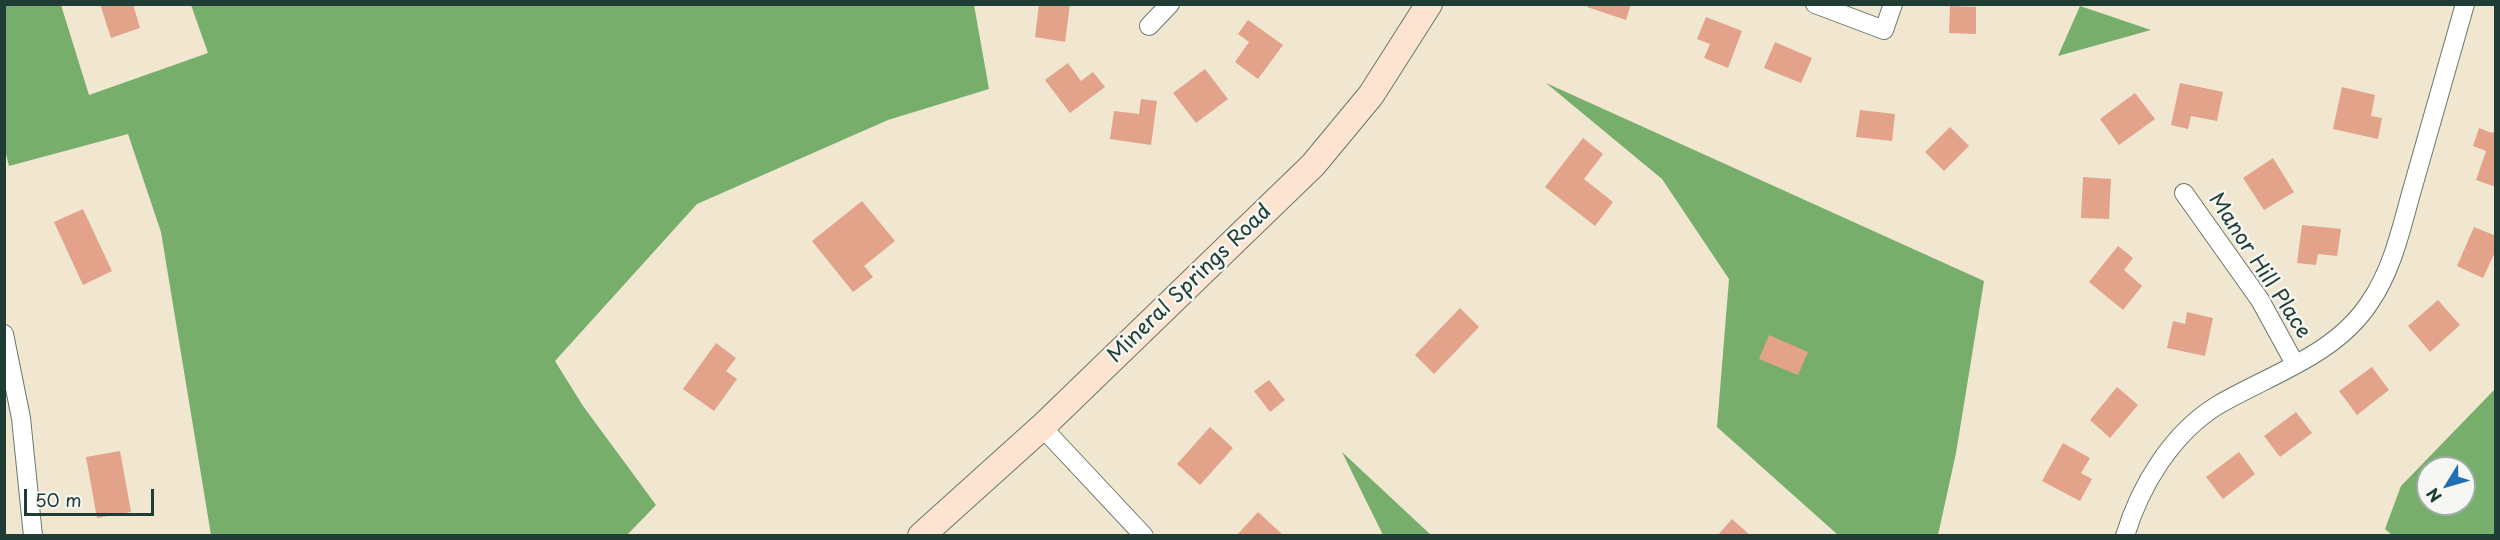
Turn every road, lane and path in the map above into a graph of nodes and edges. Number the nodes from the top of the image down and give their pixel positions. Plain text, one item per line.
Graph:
1 (1170, 4) edge
2 (1429, 4) edge
3 (1815, 4) edge
4 (1893, 4) edge
5 (2465, 4) edge
6 (1149, 26) dead end
7 (2184, 193) dead end
8 (4, 334) edge
9 (2295, 364) junction
10 (1042, 427) junction
11 (33, 536) edge
12 (921, 536) edge
13 (1144, 536) edge
14 (2125, 536) edge

1 - 6 street
2 - 10 street, Mineral Springs Road
3 - 4 street
5 - 9 street
7 - 9 street, Manor Hill Place
8 - 11 street
9 - 14 street
10 - 12 street, Mineral Springs Road
10 - 13 street

